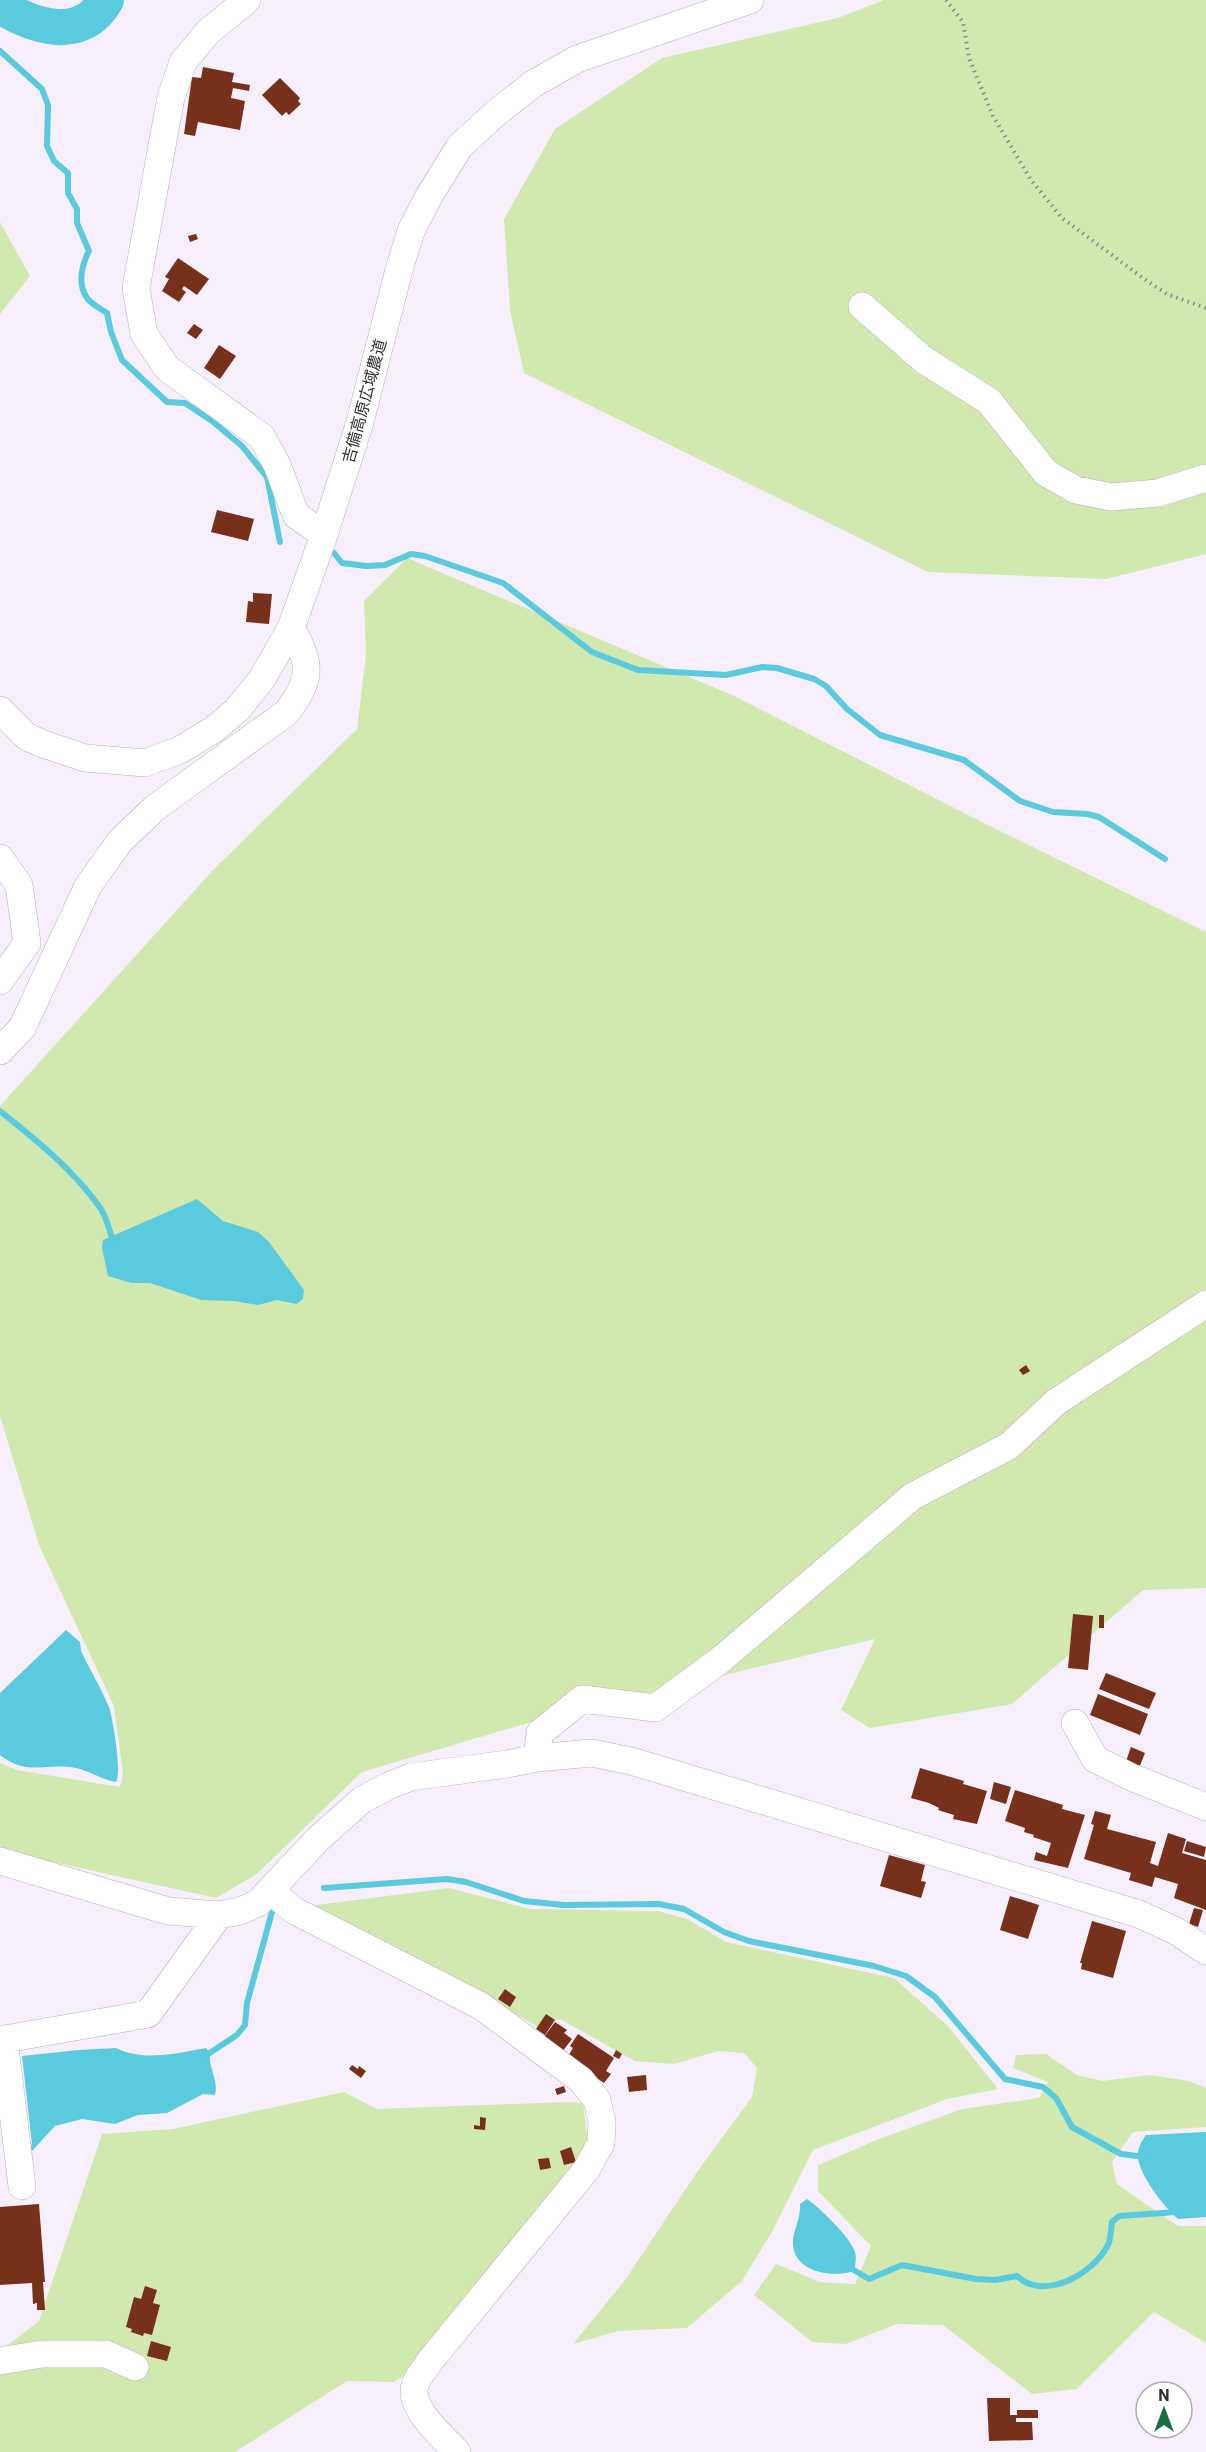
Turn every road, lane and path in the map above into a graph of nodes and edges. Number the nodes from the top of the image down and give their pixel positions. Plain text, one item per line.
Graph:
1 (247, 0) edge
2 (750, 0) edge
3 (946, 0) edge
4 (862, 306) dead end
5 (1206, 308) edge
6 (1206, 478) edge
7 (324, 535) junction
8 (291, 628) junction
9 (0, 710) edge
10 (0, 858) edge
11 (0, 981) edge
12 (0, 1051) edge
13 (1206, 1304) edge
14 (1075, 1723) dead end
15 (537, 1758) junction
16 (1206, 1807) edge
17 (0, 1861) edge
18 (271, 1891) junction
19 (219, 1915) junction
20 (1205, 1949) edge
21 (2, 2040) edge
22 (22, 2186) dead end
23 (0, 2361) edge
24 (135, 2367) dead end
25 (457, 2452) edge

1 - 7 street
2 - 7 street, 吉備高原広域農道
3 - 5 path
4 - 6 street
7 - 8 street, 吉備高原広域農道
8 - 9 street, 吉備高原広域農道
8 - 12 street
10 - 11 street
13 - 15 street
14 - 16 street
15 - 18 street
15 - 20 street
17 - 19 street
18 - 19 street
18 - 25 street
19 - 21 street
21 - 22 street
23 - 24 street

